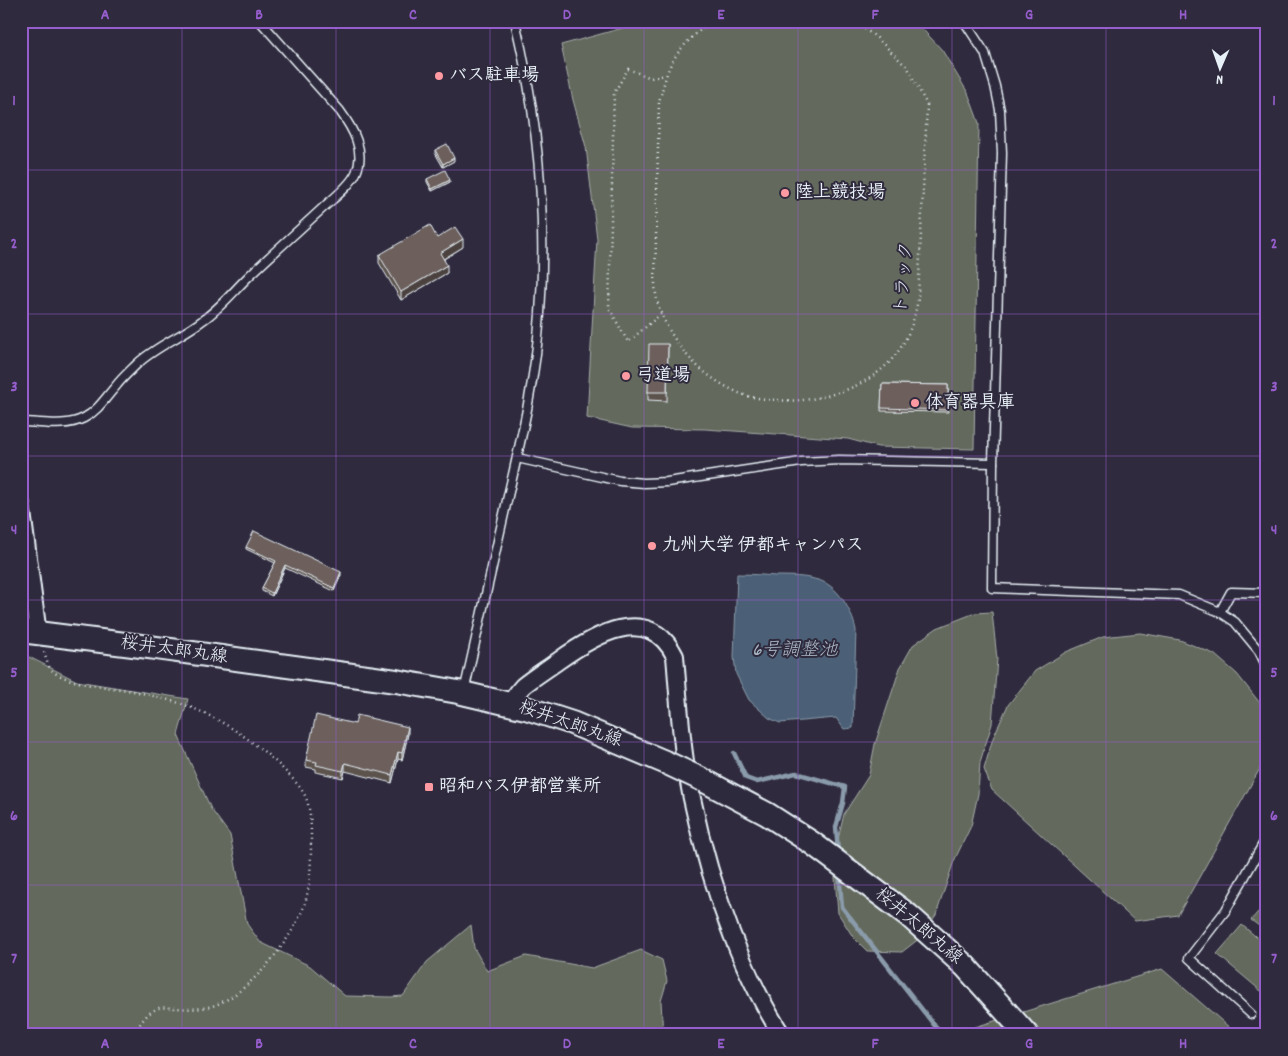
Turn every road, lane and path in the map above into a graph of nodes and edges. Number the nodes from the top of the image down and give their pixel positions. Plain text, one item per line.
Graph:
1 (260, 21) edge
2 (516, 21) edge
3 (711, 21) edge
4 (853, 21) edge
5 (964, 21) edge
6 (667, 75) junction
7 (661, 314) junction
8 (21, 422) edge
9 (517, 458) junction
10 (993, 463) junction
11 (21, 504) edge
12 (1267, 593) edge
13 (1220, 612) junction
14 (29, 632) edge
15 (1267, 667) edge
16 (464, 694) junction
17 (509, 704) junction
18 (1267, 837) edge
19 (1251, 1014) dead end
20 (134, 1035) edge
21 (782, 1035) edge
22 (1027, 1035) edge

1 - 8 lane
2 - 9 lane
3 - 6 path, トラック
4 - 7 path, トラック
5 - 10 lane
6 - 7 path, トラック
6 - 7 path
9 - 10 lane
9 - 16 lane
10 - 13 lane
11 - 14 street
12 - 13 lane
13 - 15 lane
14 - 16 main road, 桜井太郎丸線
14 - 20 path
16 - 17 main road, 桜井太郎丸線
17 - 21 street
17 - 22 main road, 桜井太郎丸線, bridge
18 - 19 lane

